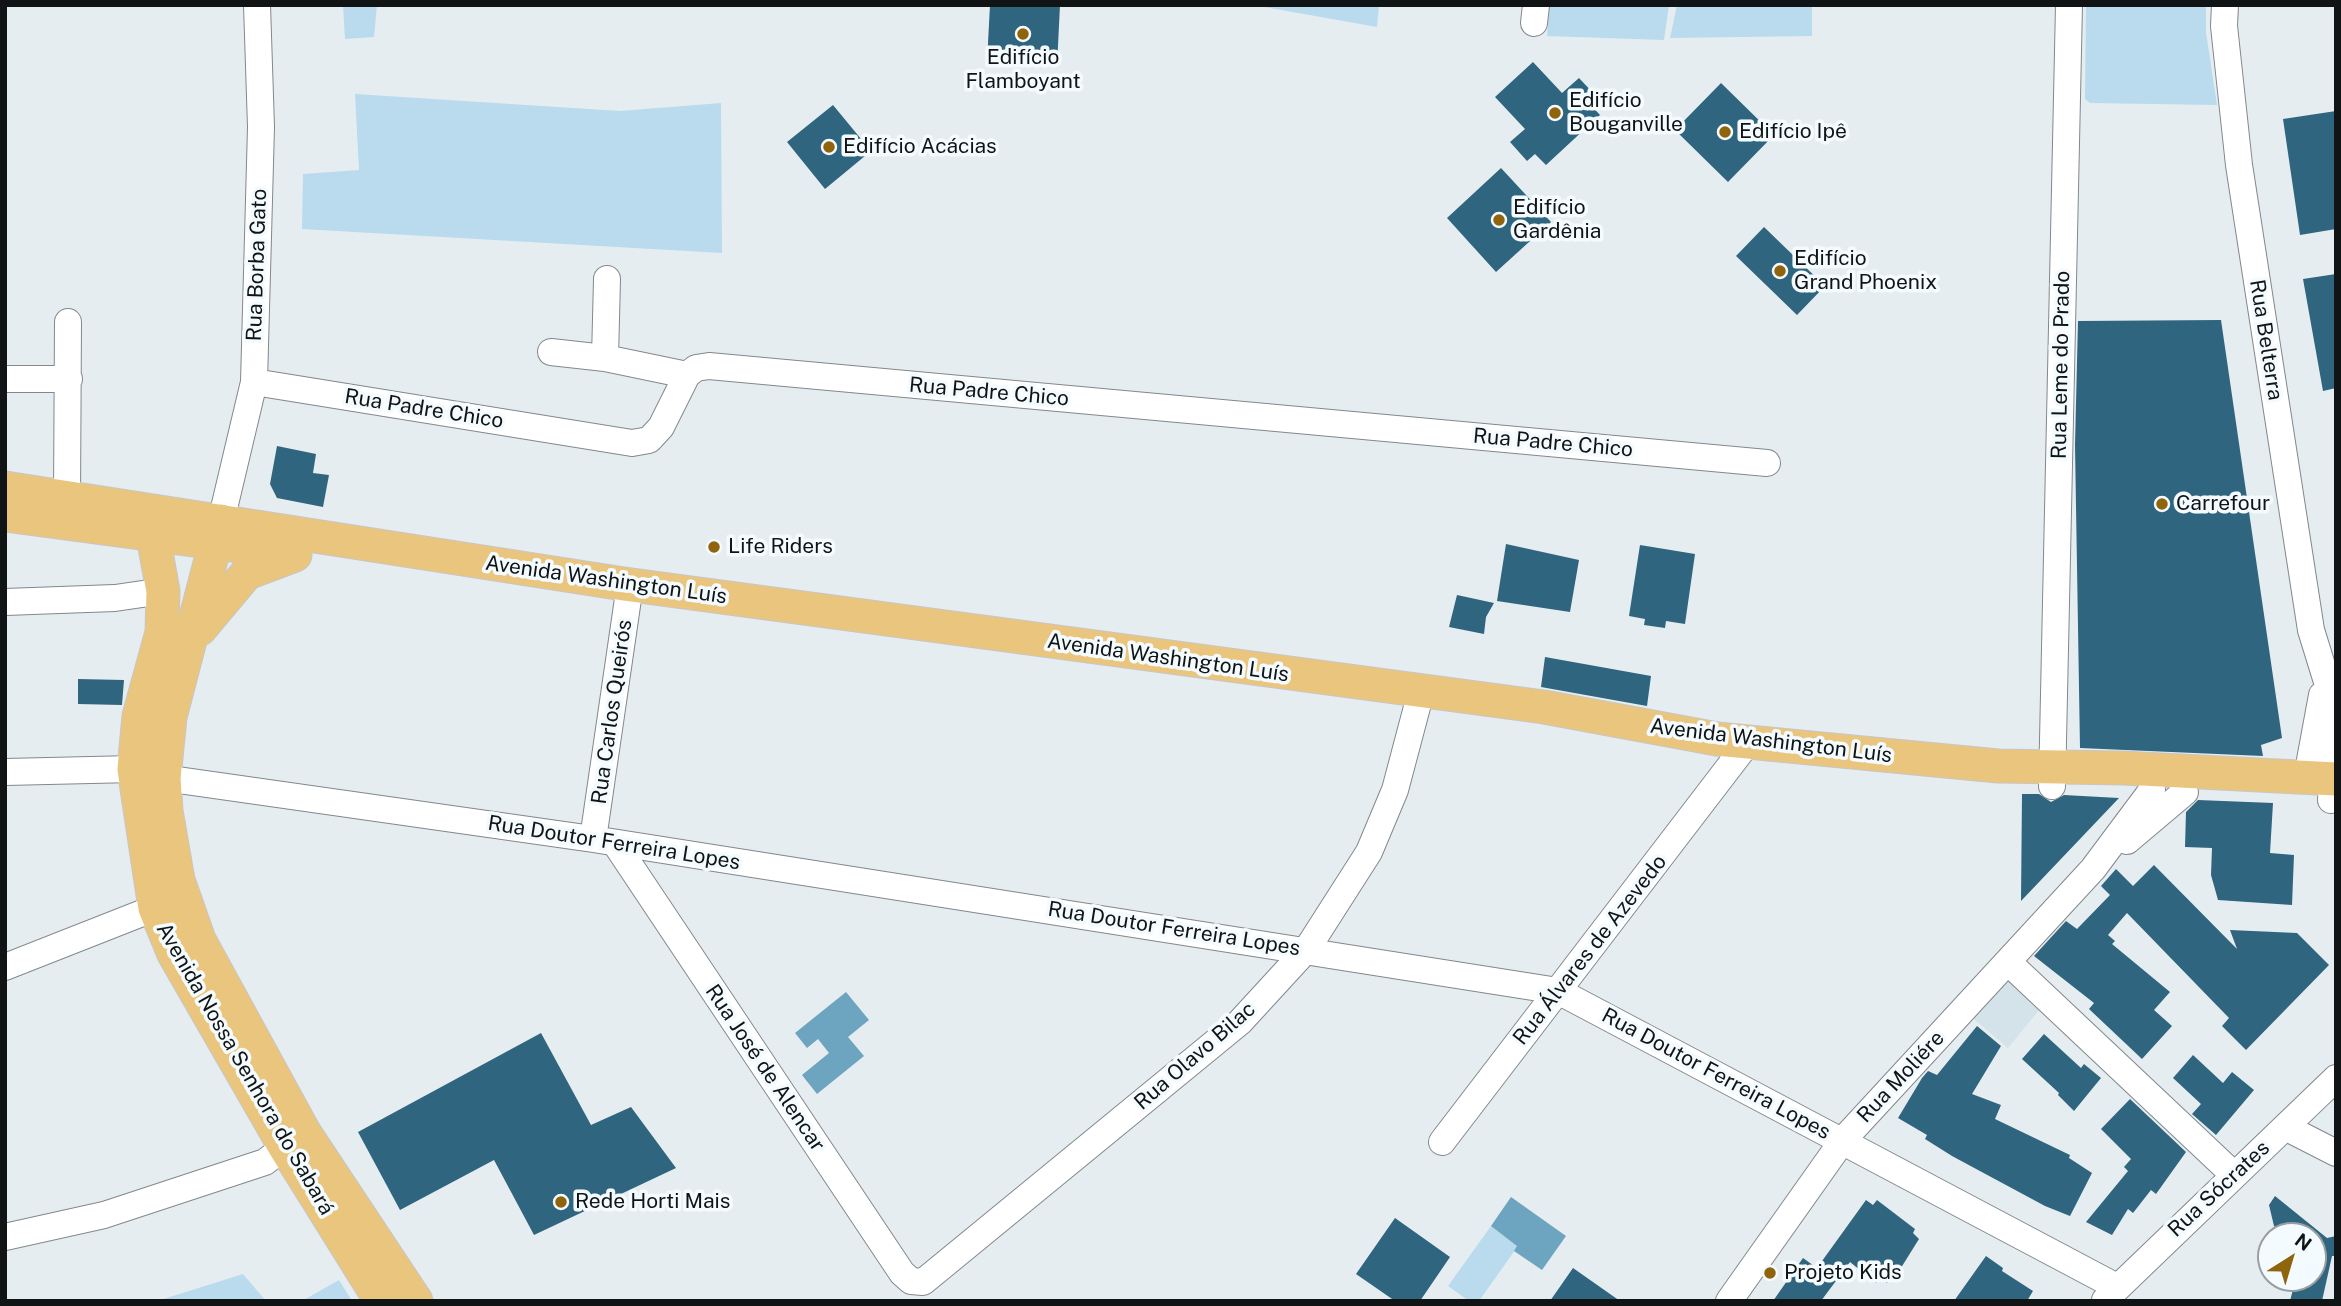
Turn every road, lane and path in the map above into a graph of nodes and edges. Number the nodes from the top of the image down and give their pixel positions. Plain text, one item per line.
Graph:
1 (257, 5) edge
2 (2069, 5) edge
3 (2225, 5) edge
4 (607, 279) dead end
5 (68, 322) dead end
6 (551, 352) dead end
7 (605, 358) junction
8 (687, 375) junction
9 (5, 379) edge
10 (69, 379) junction
11 (254, 382) junction
12 (1767, 463) dead end
13 (5, 488) edge
14 (67, 497) junction
15 (5, 515) edge
16 (219, 532) junction
17 (153, 537) junction
18 (295, 555) junction
19 (163, 591) junction
20 (629, 595) junction
21 (5, 603) edge
22 (190, 642) junction
23 (1419, 702) junction
24 (2053, 725) junction
25 (1743, 750) junction
26 (2092, 768) junction
27 (5, 772) edge
28 (149, 773) junction
29 (2052, 777) junction
30 (2329, 787) edge
31 (2152, 790) junction
32 (2185, 792) junction
33 (604, 841) junction
34 (2093, 869) junction
35 (155, 908) junction
36 (1307, 949) junction
37 (2009, 963) junction
38 (5, 967) edge
39 (1558, 991) junction
40 (2336, 1078) edge
41 (2285, 1127) junction
42 (294, 1139) junction
43 (1843, 1140) junction
44 (1442, 1142) dead end
45 (2336, 1153) edge
46 (2234, 1175) junction
47 (5, 1237) edge
48 (923, 1282) joint
49 (2111, 1294) edge
50 (381, 1301) edge
51 (416, 1301) edge
52 (1728, 1301) edge

1 - 11 street, Rua Borba Gato
2 - 24 street, Rua Leme do Prado
3 - 30 street, Rua Belterra
4 - 7 street
5 - 10 street
6 - 7 street
7 - 8 street
8 - 11 street, Rua Padre Chico
8 - 12 street, Rua Padre Chico
9 - 10 street
10 - 14 street
11 - 16 street, Rua Borba Gato
13 - 14 main road, Avenida Washington Luís
14 - 16 main road, Avenida Washington Luís
15 - 17 main road, Avenida Washington Luís
16 - 17 main road, Avenida Washington Luís
16 - 18 main road, Avenida Washington Luís
16 - 20 main road, Avenida Washington Luís
16 - 22 main road, Avenida Nossa Senhora do Sabará
17 - 19 main road, Avenida Nossa Senhora do Sabará
18 - 20 main road, Avenida Washington Luís
18 - 22 main road
19 - 21 street
19 - 28 main road, Avenida Nossa Senhora do Sabará
20 - 23 main road, Avenida Washington Luís
20 - 33 street, Rua Carlos Queirós
22 - 28 main road, Avenida Nossa Senhora do Sabará
23 - 25 main road, Avenida Washington Luís
23 - 36 street, Rua Olavo Bilac
24 - 26 street
24 - 29 street, Rua Leme do Prado
25 - 29 main road, Avenida Washington Luís
25 - 39 street, Rua Álvares de Azevedo
26 - 29 main road, Avenida Washington Luís
26 - 30 main road, Avenida Washington Luís
27 - 28 street, Rua Doutor Ferreira Lopes
28 - 33 street, Rua Doutor Ferreira Lopes
28 - 35 main road, Avenida Nossa Senhora do Sabará
28 - 42 main road, Avenida Nossa Senhora do Sabará
29 - 31 main road, Avenida Washington Luís
30 - 32 main road, Avenida Washington Luís
31 - 32 main road, Avenida Washington Luís
31 - 34 street, Rua Moliére
32 - 34 street, Rua Moliére
33 - 36 street, Rua Doutor Ferreira Lopes
33 - 48 street, Rua José de Alencar
34 - 37 street, Rua Moliére
35 - 38 street
35 - 42 main road, Avenida Nossa Senhora do Sabará
36 - 39 street, Rua Doutor Ferreira Lopes
36 - 48 street, Rua Olavo Bilac
37 - 43 street, Rua Moliére
37 - 46 street
39 - 43 street, Rua Doutor Ferreira Lopes
39 - 44 street, Rua Álvares de Azevedo
40 - 41 street, Rua Sócrates
41 - 45 street
41 - 46 street, Rua Sócrates
42 - 47 street
42 - 50 main road, Avenida Nossa Senhora do Sabará
42 - 51 main road, Avenida Nossa Senhora do Sabará
43 - 49 street, Rua Doutor Ferreira Lopes
43 - 52 street, Rua Moliére
46 - 49 street, Rua Sócrates

